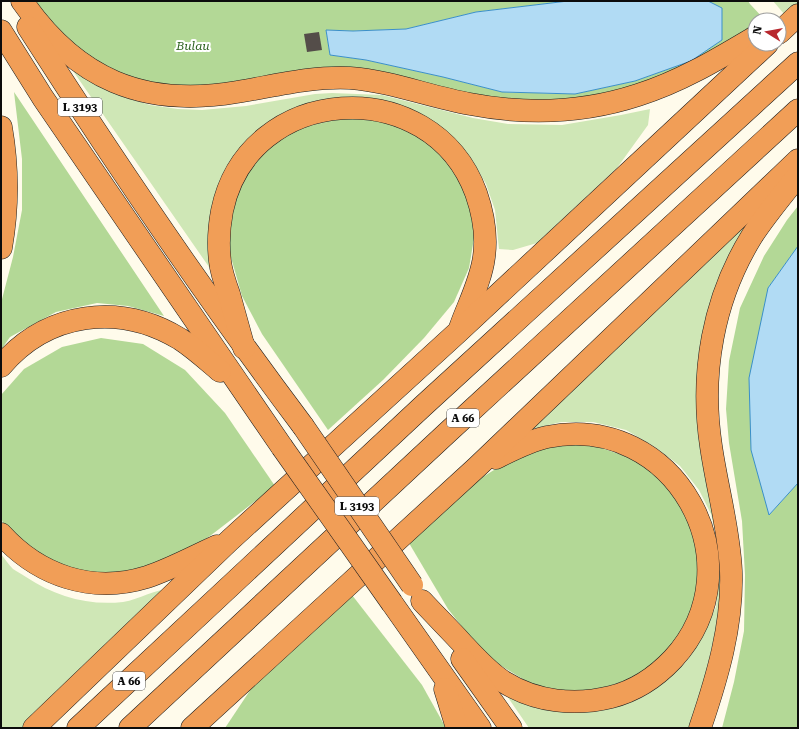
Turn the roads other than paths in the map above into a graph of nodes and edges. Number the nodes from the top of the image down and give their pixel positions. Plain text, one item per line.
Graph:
1 (12, 1) edge
2 (22, 1) edge
3 (798, 11) edge
4 (798, 15) edge
5 (787, 17) edge
6 (787, 25) edge
7 (1, 31) edge
8 (747, 42) edge
9 (758, 52) edge
10 (798, 63) edge
11 (798, 110) edge
12 (1, 127) edge
13 (798, 160) edge
14 (798, 176) edge
15 (1, 248) edge
16 (458, 332) junction
17 (244, 348) junction
18 (1, 366) edge
19 (241, 388) junction
20 (477, 467) junction
21 (1, 534) edge
22 (230, 540) junction
23 (417, 593) junction
24 (438, 667) junction
25 (226, 696) junction
26 (34, 728) edge
27 (78, 728) edge
28 (130, 728) edge
29 (192, 728) edge
30 (214, 728) edge
31 (457, 728) edge
32 (480, 728) edge
33 (511, 728) edge
34 (700, 728) edge

1 - 17 highway, L 3193
2 - 8 highway
3 - 5 highway
4 - 6 highway
7 - 19 highway, L 3193
9 - 16 highway
10 - 27 highway, A 66
11 - 28 highway, A 66
12 - 15 highway
13 - 20 highway
14 - 34 highway
16 - 17 highway
16 - 22 highway
17 - 23 highway, L 3193, bridge
18 - 19 highway
19 - 24 highway, L 3193, bridge
20 - 23 highway
20 - 25 highway
21 - 22 highway
22 - 26 highway
23 - 33 highway, L 3193
24 - 31 highway
24 - 32 highway, L 3193
25 - 29 highway
25 - 30 highway

